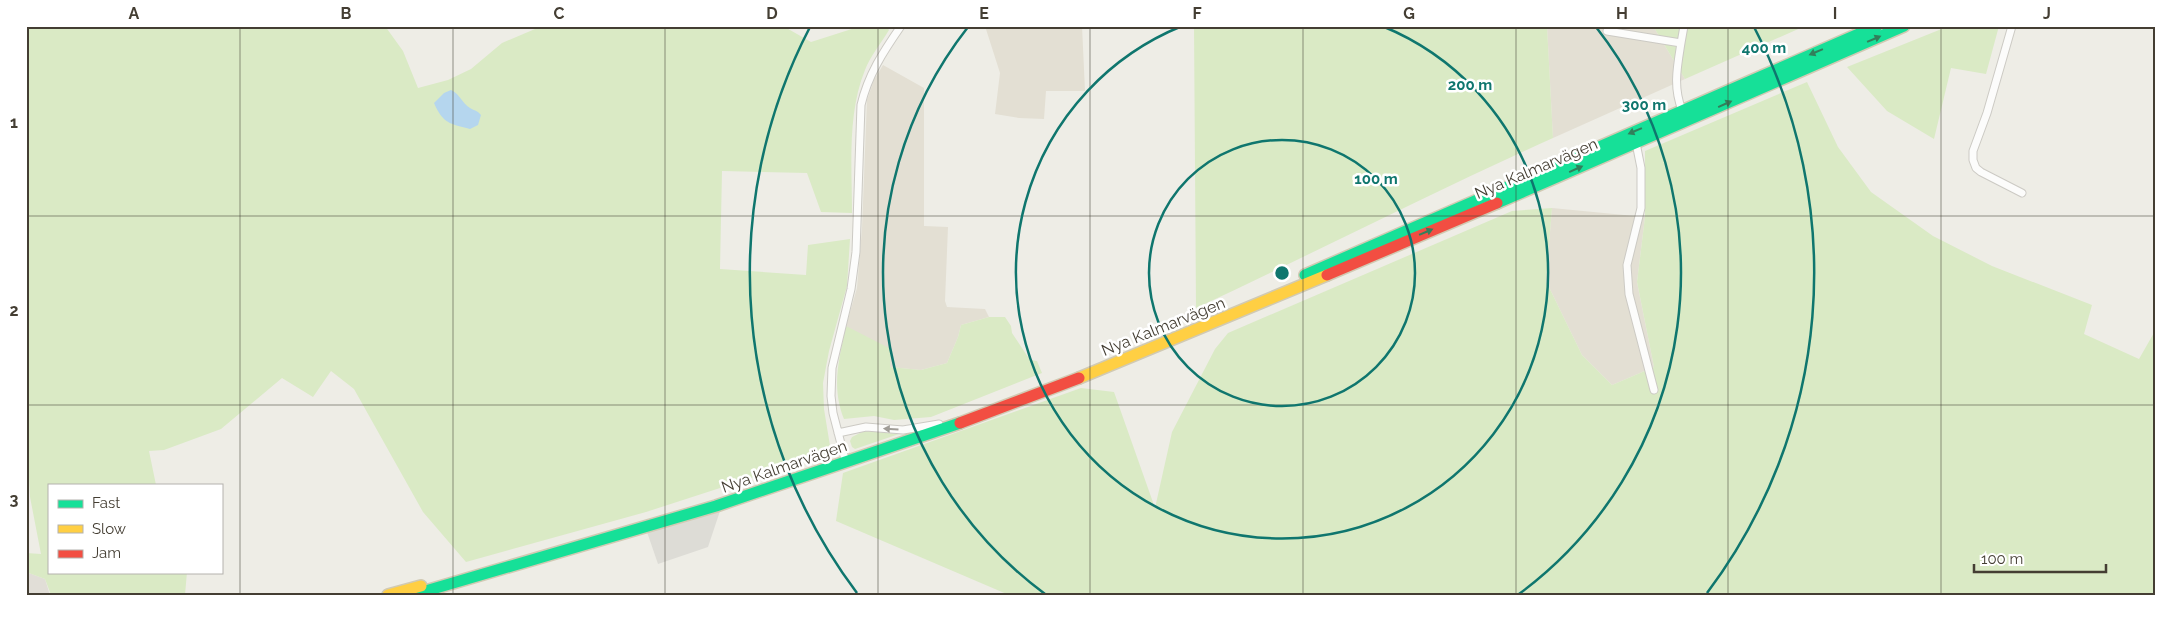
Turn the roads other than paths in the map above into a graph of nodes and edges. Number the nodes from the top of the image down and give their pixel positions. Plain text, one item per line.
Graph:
1 (901, 26) edge
2 (1684, 26) edge
3 (1877, 26) edge
4 (1904, 26) edge
5 (2012, 26) edge
6 (1607, 30) dead end
7 (1681, 43) junction
8 (1682, 110) junction
9 (1636, 143) junction
10 (2022, 193) dead end
11 (1654, 390) dead end
12 (939, 424) junction
13 (838, 433) junction
14 (845, 460) junction
15 (388, 595) edge
16 (412, 595) edge

1 - 13 street
2 - 7 street
3 -> 8 main road, Nya Kalmarvägen
9 -> 4 main road, Nya Kalmarvägen
5 - 10 street
6 - 7 street
7 - 8 street
8 -> 12 main road, Nya Kalmarvägen
9 - 11 street
14 -> 9 main road, Nya Kalmarvägen
12 -> 13 street
12 - 14 main road, Nya Kalmarvägen
13 - 14 street
14 - 15 main road, Nya Kalmarvägen
14 - 16 main road, Nya Kalmarvägen

